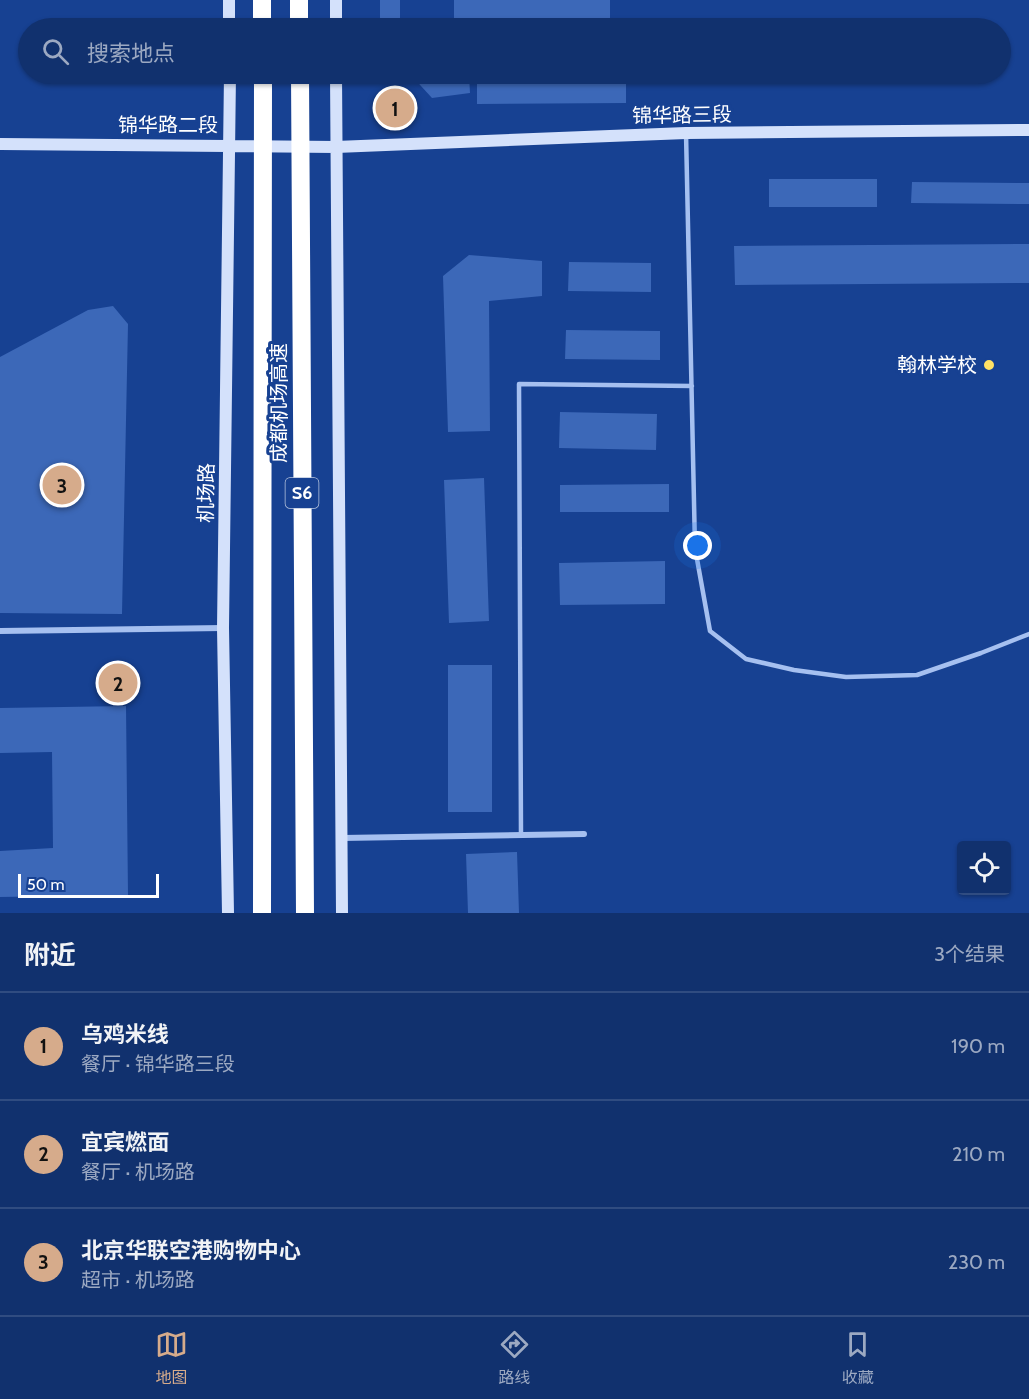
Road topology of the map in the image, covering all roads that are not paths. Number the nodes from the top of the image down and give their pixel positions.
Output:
1 (229, 0) edge
2 (262, 0) edge
3 (299, 0) edge
4 (336, 0) edge
5 (229, 18) edge
6 (262, 18) edge
7 (299, 18) edge
8 (336, 18) edge
9 (230, 84) edge
10 (263, 84) edge
11 (300, 84) edge
12 (336, 84) edge
13 (1029, 130) edge
14 (686, 133) junction
15 (0, 144) edge
16 (231, 145) junction
17 (336, 147) junction
18 (692, 386) junction
19 (223, 628) junction
20 (0, 631) edge
21 (1029, 634) edge
22 (584, 834) dead end
23 (521, 835) junction
24 (342, 838) junction
25 (228, 913) edge
26 (262, 913) edge
27 (305, 913) edge
28 (342, 913) edge

1 - 5 main road
2 - 6 highway
3 - 7 highway
4 - 8 main road
9 - 16 main road, 机场路
10 - 26 highway, 成都机场高速 / S6, bridge
11 - 27 highway, 成都机场高速 / S6, bridge
12 - 17 main road
13 - 14 main road, 锦华路三段
14 - 17 main road, 锦华路三段
14 - 18 lane
15 - 16 main road, 锦华路二段
16 - 17 main road, 锦华路二段
16 - 19 main road, 机场路
17 - 24 main road
18 - 21 lane
18 - 23 lane
19 - 20 street
19 - 25 main road, 机场路
22 - 23 street
23 - 24 street
24 - 28 main road

